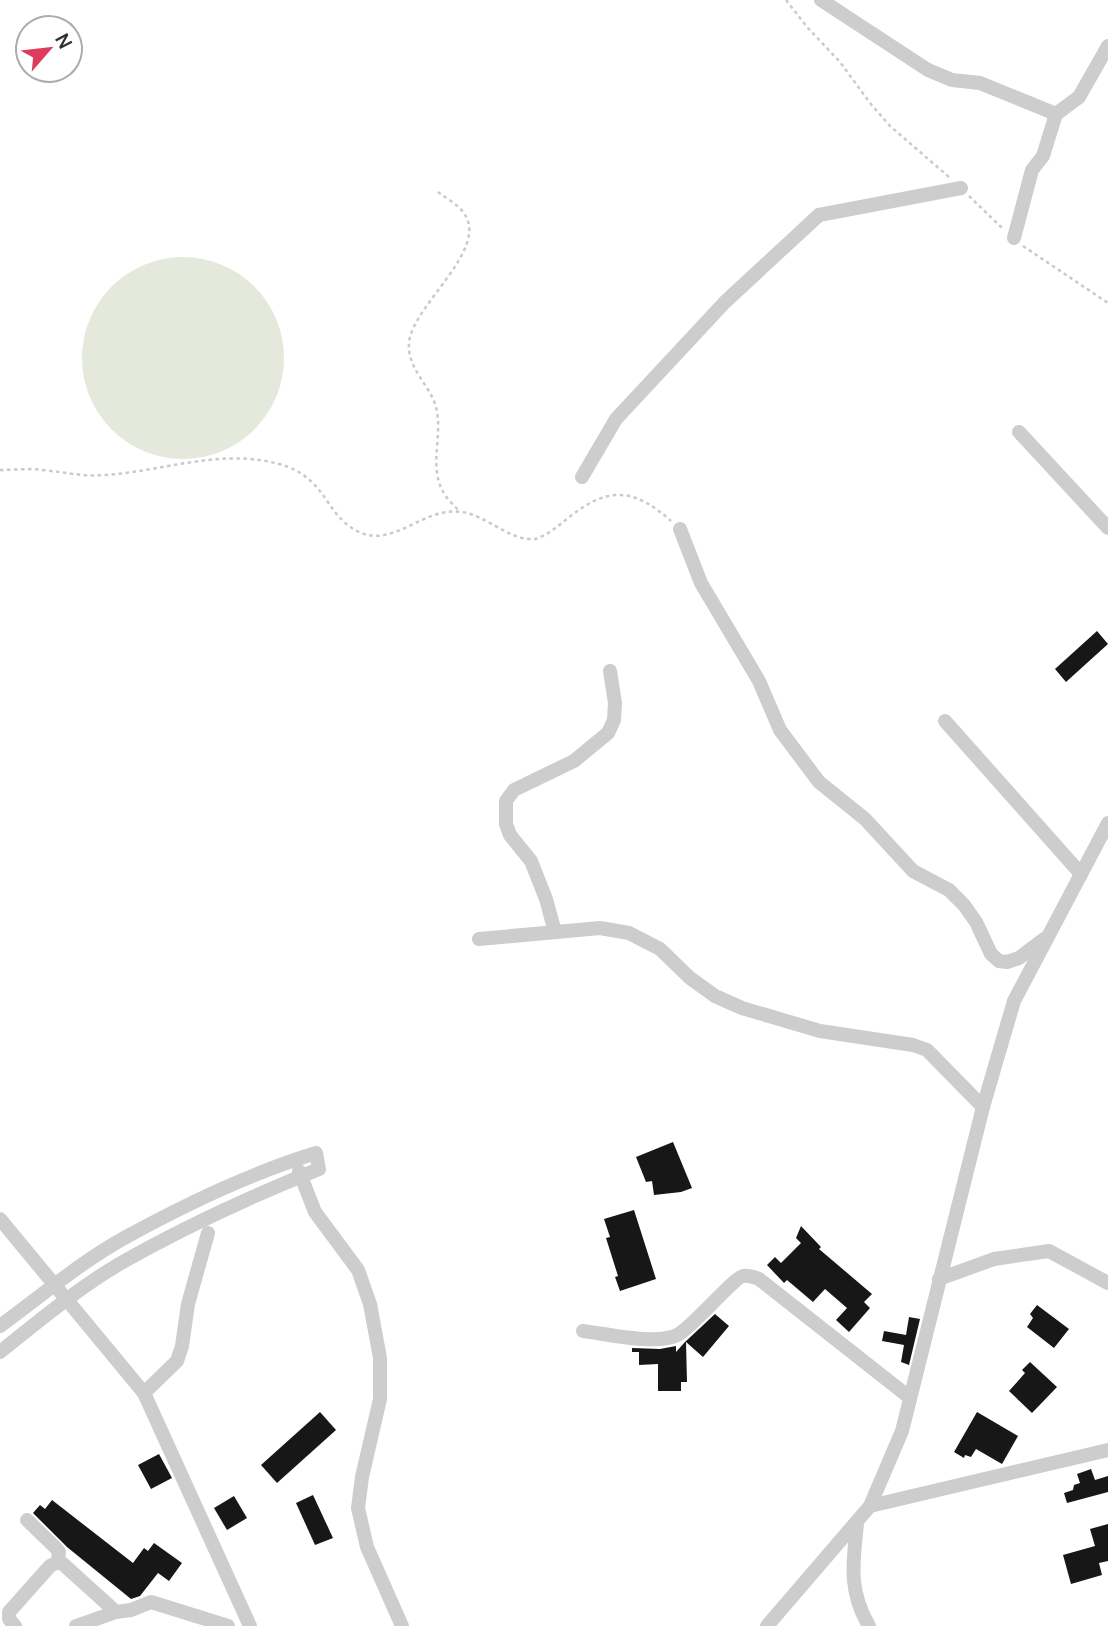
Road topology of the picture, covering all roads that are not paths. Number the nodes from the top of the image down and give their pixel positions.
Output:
1 (821, 0) edge
2 (1108, 46) edge
3 (1056, 114) junction
4 (961, 188) road end
5 (1014, 238) road end
6 (1019, 432) dead end
7 (582, 477) dead end
8 (1108, 528) edge
9 (680, 529) road end
10 (610, 671) dead end
11 (946, 721) dead end
12 (1108, 823) edge
13 (1081, 874) junction
14 (555, 932) junction
15 (1049, 935) junction
16 (479, 939) dead end
17 (983, 1108) junction
18 (295, 1159) junction
19 (301, 1177) junction
20 (0, 1219) edge
21 (208, 1233) dead end
22 (939, 1279) junction
23 (1108, 1283) edge
24 (56, 1284) junction
25 (68, 1299) junction
26 (0, 1326) edge
27 (583, 1331) dead end
28 (0, 1352) edge
29 (144, 1393) junction
30 (909, 1396) junction
31 (1108, 1450) edge
32 (870, 1506) junction
33 (27, 1520) dead end
34 (857, 1524) junction
35 (58, 1562) junction
36 (5, 1607) edge
37 (116, 1612) junction
38 (15, 1626) edge
39 (76, 1626) edge
40 (228, 1626) edge
41 (250, 1626) edge
42 (402, 1626) edge
43 (767, 1626) edge
44 (868, 1626) edge

1 - 3 street
2 - 3 street
3 - 5 street
4 - 7 street
6 - 8 street
9 - 15 street
10 - 14 street
11 - 13 street
12 - 13 street
13 - 15 street
14 - 16 street
14 - 17 street
15 - 17 street
17 - 22 street
18 - 19 street
18 - 19 street
18 - 24 street
19 - 25 street
19 - 42 street
20 - 24 street
21 - 29 street
22 - 23 street
22 - 30 street
24 - 25 street
24 - 26 street
25 - 28 street
25 - 29 street
27 - 30 street
29 - 41 street
30 - 32 street
31 - 32 street
32 - 34 street
33 - 35 street
34 - 43 street
34 - 44 street
35 - 36 street
35 - 37 street
36 - 38 street
37 - 39 street
37 - 40 street

